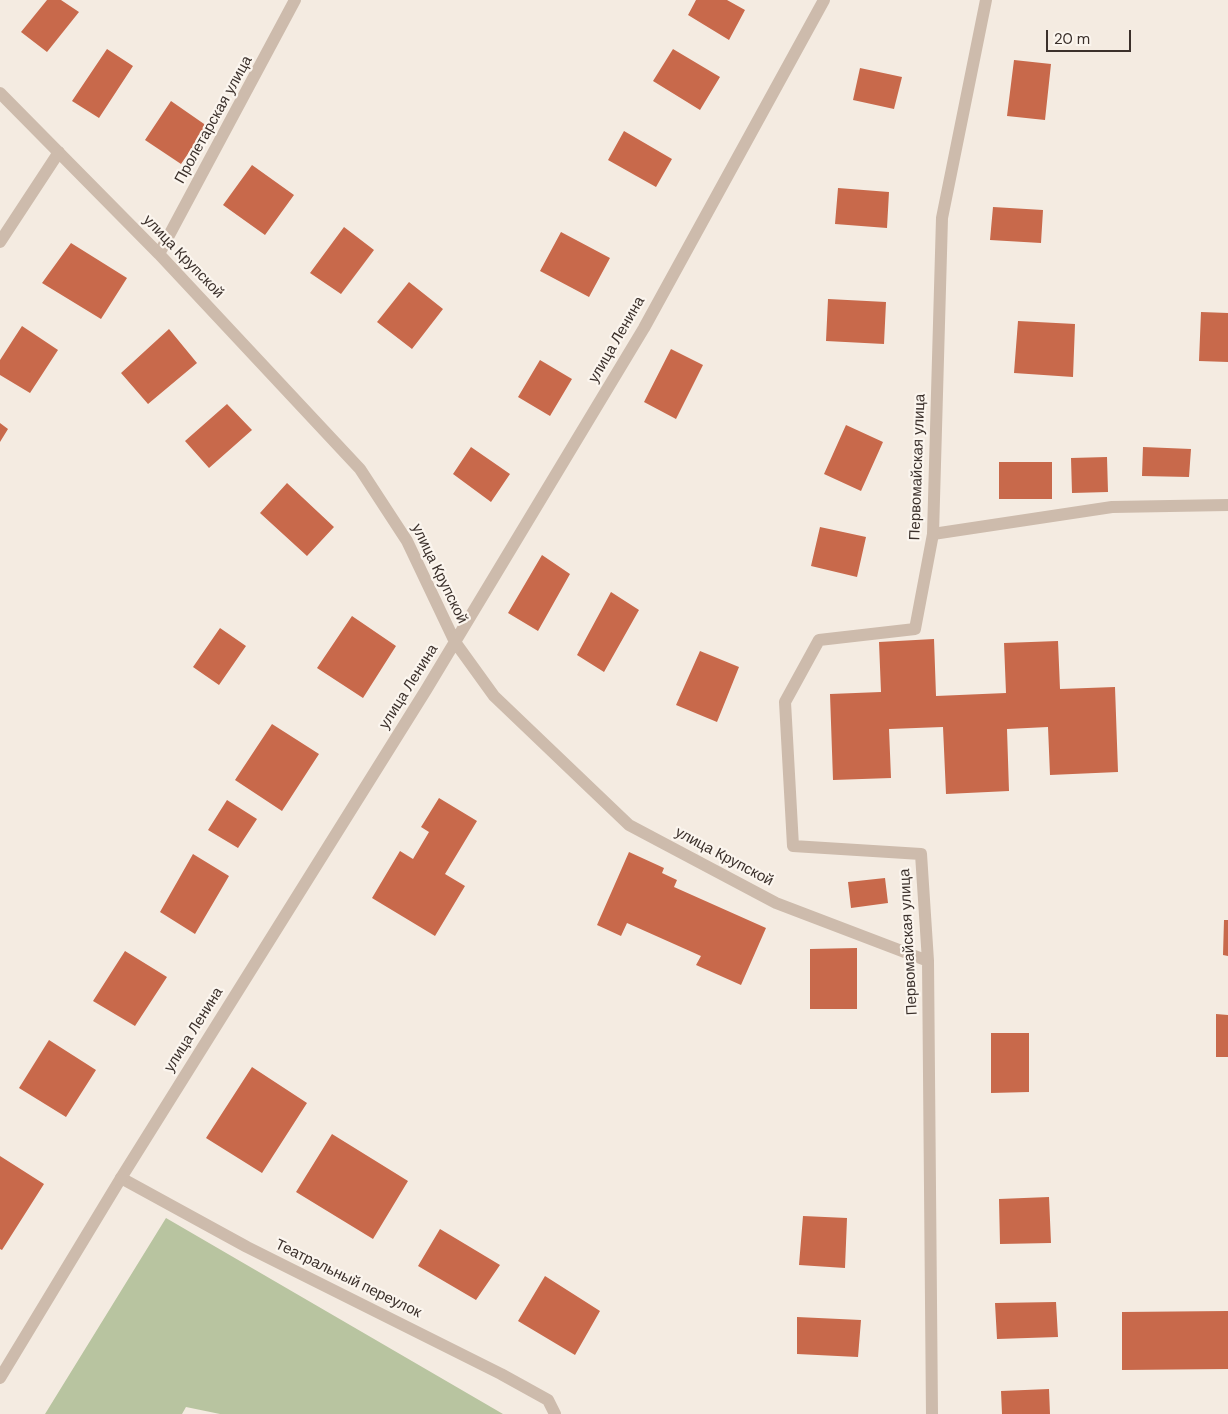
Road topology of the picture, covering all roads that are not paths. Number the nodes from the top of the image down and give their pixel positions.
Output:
1 (296, 0) edge
2 (824, 0) edge
3 (986, 0) edge
4 (0, 93) edge
5 (59, 152) junction
6 (0, 242) edge
7 (159, 254) junction
8 (1228, 504) edge
9 (934, 534) junction
10 (455, 642) junction
11 (928, 962) junction
12 (121, 1178) junction
13 (0, 1378) edge
14 (555, 1414) edge
15 (932, 1414) edge

1 - 7 street, Пролетарская улица
2 - 10 street, улица Ленина
3 - 9 street, Первомайская улица
4 - 5 street, улица Крупской
5 - 6 street
5 - 7 street, улица Крупской
7 - 10 street, улица Крупской
8 - 9 street
9 - 11 street, Первомайская улица
10 - 11 street, улица Крупской
10 - 12 street, улица Ленина
11 - 15 street, Первомайская улица
12 - 13 street, улица Ленина
12 - 14 street, Театральный переулок

